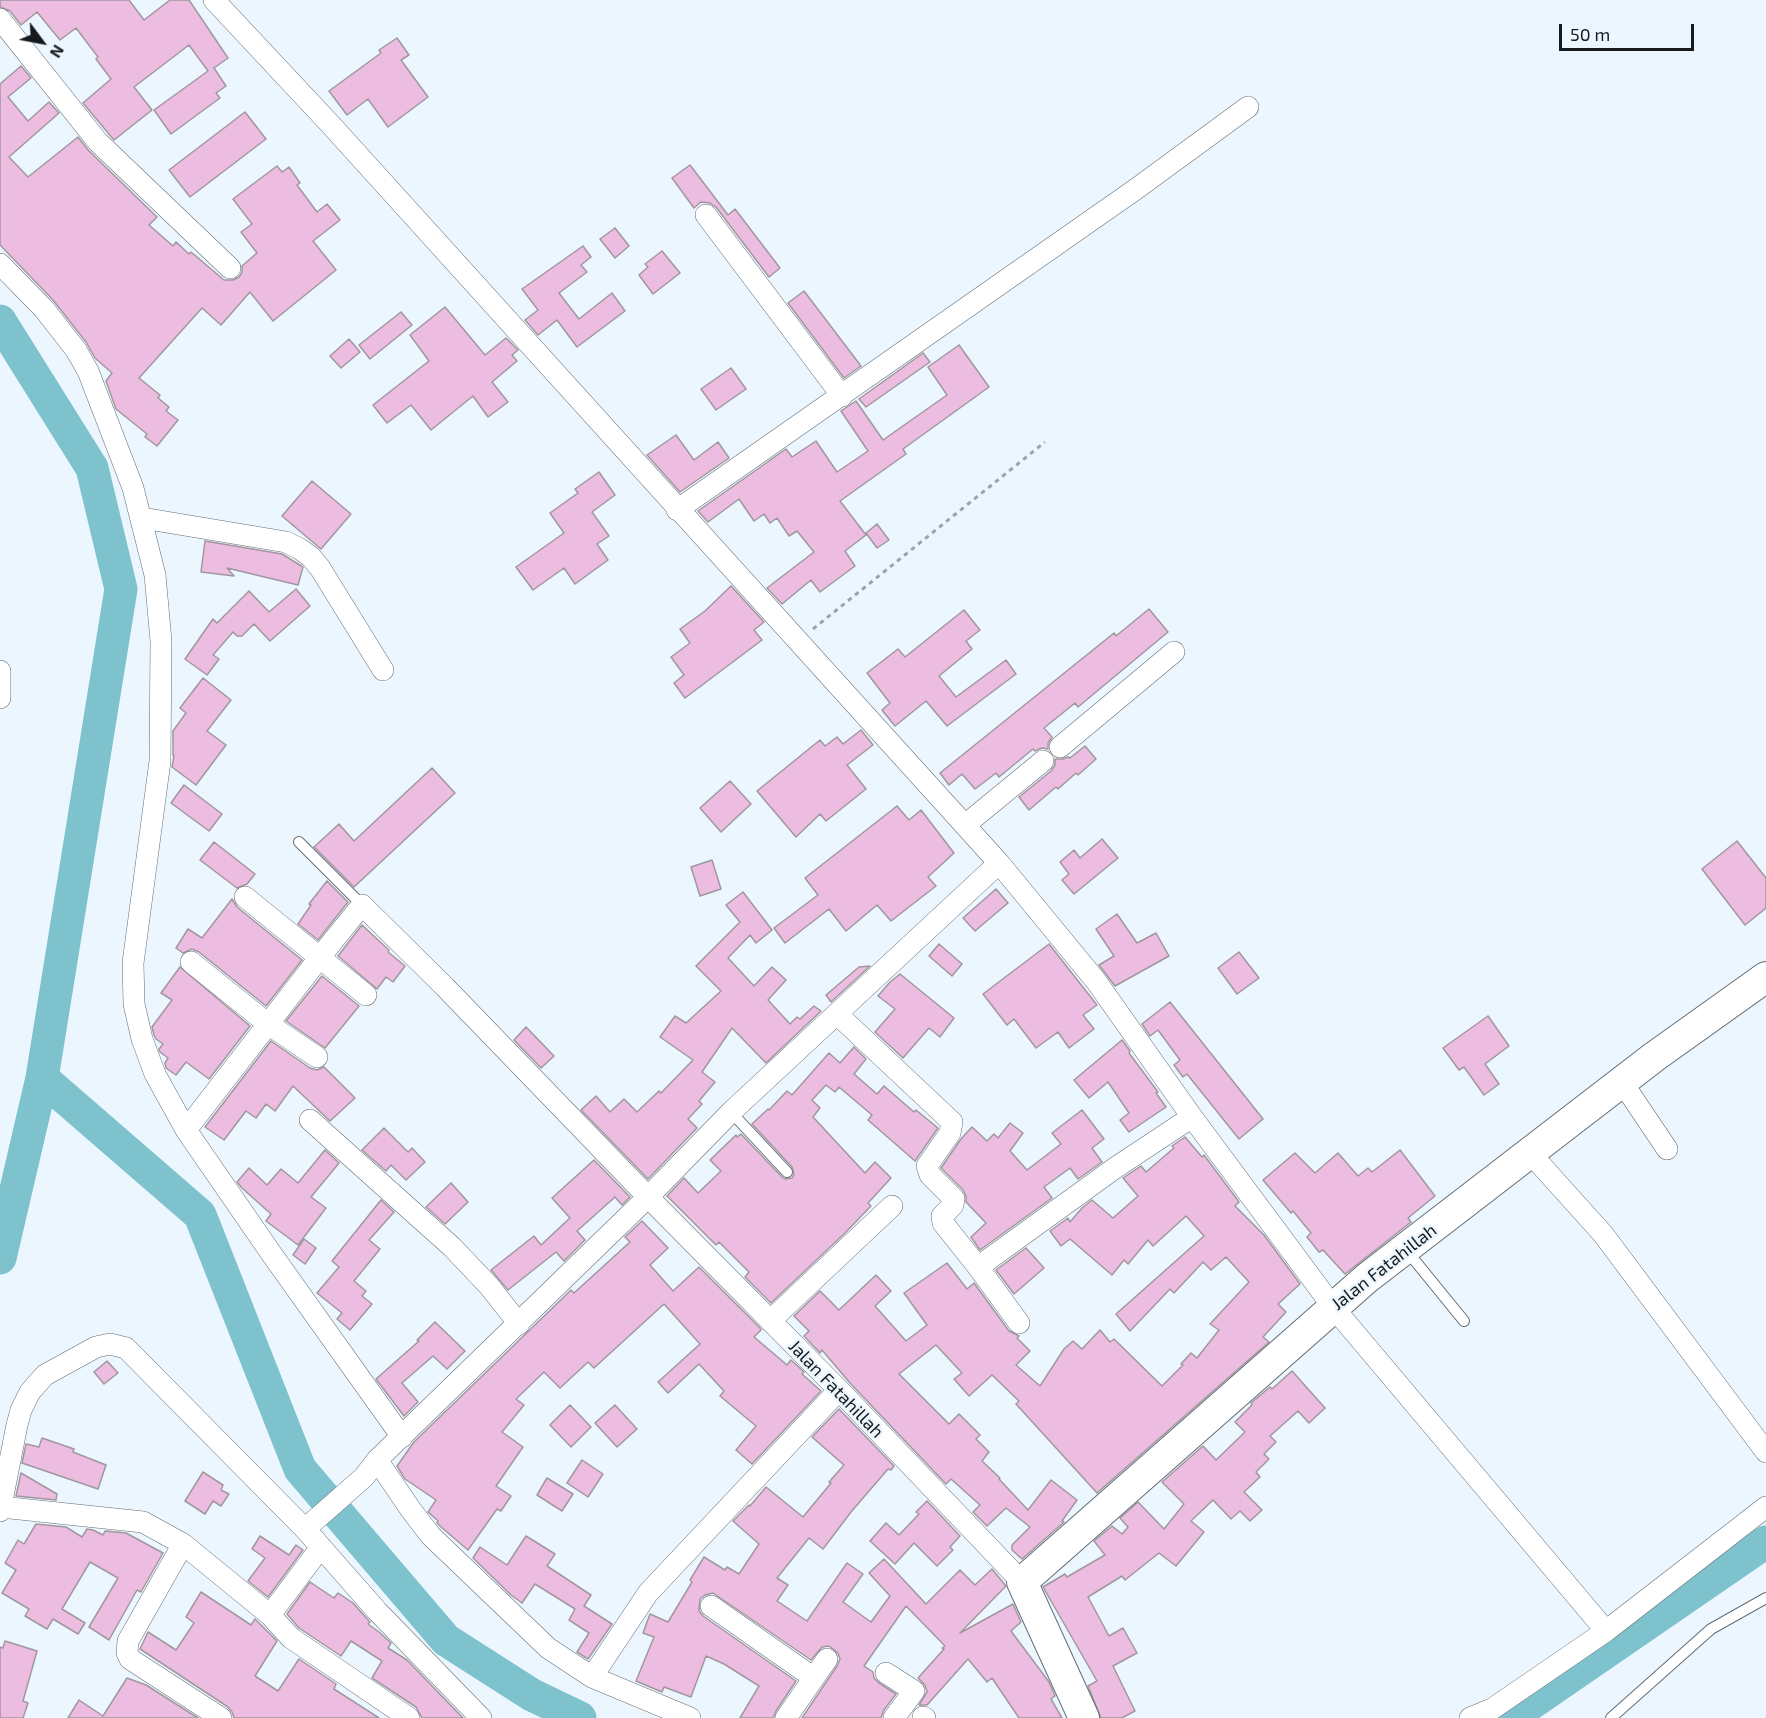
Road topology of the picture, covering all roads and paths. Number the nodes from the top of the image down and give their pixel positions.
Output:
1 (214, 0) edge
2 (0, 19) edge
3 (1248, 107) dead end
4 (706, 215) dead end
5 (0, 264) edge
6 (230, 268) dead end
7 (842, 396) junction
8 (1045, 442) dead end
9 (677, 510) junction
10 (142, 518) junction
11 (799, 640) junction
12 (1174, 652) dead end
13 (383, 670) dead end
14 (0, 671) edge
15 (0, 698) edge
16 (1060, 747) dead end
17 (1043, 761) dead end
18 (965, 825) junction
19 (299, 842) dead end
20 (999, 863) junction
21 (245, 897) dead end
22 (362, 905) junction
23 (320, 957) junction
24 (191, 962) dead end
25 (1766, 977) edge
26 (366, 995) dead end
27 (837, 1014) junction
28 (268, 1024) junction
29 (317, 1058) dead end
30 (1622, 1082) junction
31 (731, 1112) junction
32 (1192, 1117) junction
33 (310, 1120) dead end
34 (186, 1130) junction
35 (1667, 1149) dead end
36 (1530, 1153) junction
37 (788, 1172) dead end
38 (648, 1197) junction
39 (892, 1206) dead end
40 (1405, 1249) junction
41 (978, 1268) junction
42 (1333, 1307) junction
43 (770, 1321) junction
44 (1464, 1321) dead end
45 (1019, 1323) dead end
46 (519, 1324) junction
47 (839, 1390) junction
48 (402, 1437) junction
49 (1766, 1452) edge
50 (377, 1460) junction
51 (1766, 1507) edge
52 (0, 1509) edge
53 (310, 1525) junction
54 (183, 1544) junction
55 (321, 1548) junction
56 (1022, 1582) junction
57 (1766, 1598) edge
58 (711, 1606) dead end
59 (270, 1615) junction
60 (1606, 1631) junction
61 (827, 1659) dead end
62 (886, 1673) dead end
63 (592, 1677) junction
64 (814, 1678) junction
65 (220, 1718) edge
66 (409, 1718) edge
67 (481, 1718) edge
68 (690, 1718) edge
69 (786, 1718) edge
70 (894, 1718) edge
71 (1084, 1718) edge
72 (1470, 1718) edge
73 (1611, 1718) edge

1 - 9 street
2 - 6 street
3 - 7 street
4 - 7 street
5 - 10 street
7 - 9 street
8 - 11 path
9 - 11 street
10 - 13 street
10 - 34 street
11 - 18 street
12 - 16 street
14 - 15 street
17 - 18 street
18 - 20 street
19 - 22 lane
20 - 27 street
20 - 32 street
21 - 23 street
22 - 23 street
22 - 38 street, Jalan Fatahillah
23 - 26 street
23 - 28 street
24 - 28 street
25 - 30 street, Jalan Fatahillah
27 - 31 street
27 - 41 street
28 - 29 street
28 - 34 street
30 - 35 street
30 - 36 street, Jalan Fatahillah
31 - 37 lane
31 - 38 street
32 - 41 street
32 - 42 street
33 - 46 street
34 - 48 street
36 - 40 street, Jalan Fatahillah
36 - 49 street
38 - 43 street, Jalan Fatahillah
38 - 46 street
39 - 43 street
40 - 42 street, Jalan Fatahillah
40 - 44 lane
41 - 45 street
42 - 56 street, Jalan Fatahillah
42 - 60 street
43 - 47 street, Jalan Fatahillah
46 - 48 street
47 - 56 street, Jalan Fatahillah
47 - 63 street
48 - 50 street
50 - 53 street
50 - 63 street
51 - 60 street
52 - 53 street
52 - 54 street
53 - 55 street
54 - 59 street
54 - 65 street
55 - 59 street
55 - 67 street
56 - 71 street, Jalan Fatahillah
57 - 73 lane
58 - 64 street
59 - 66 street
60 - 72 street
61 - 64 street
62 - 70 street
63 - 68 street
64 - 69 street

